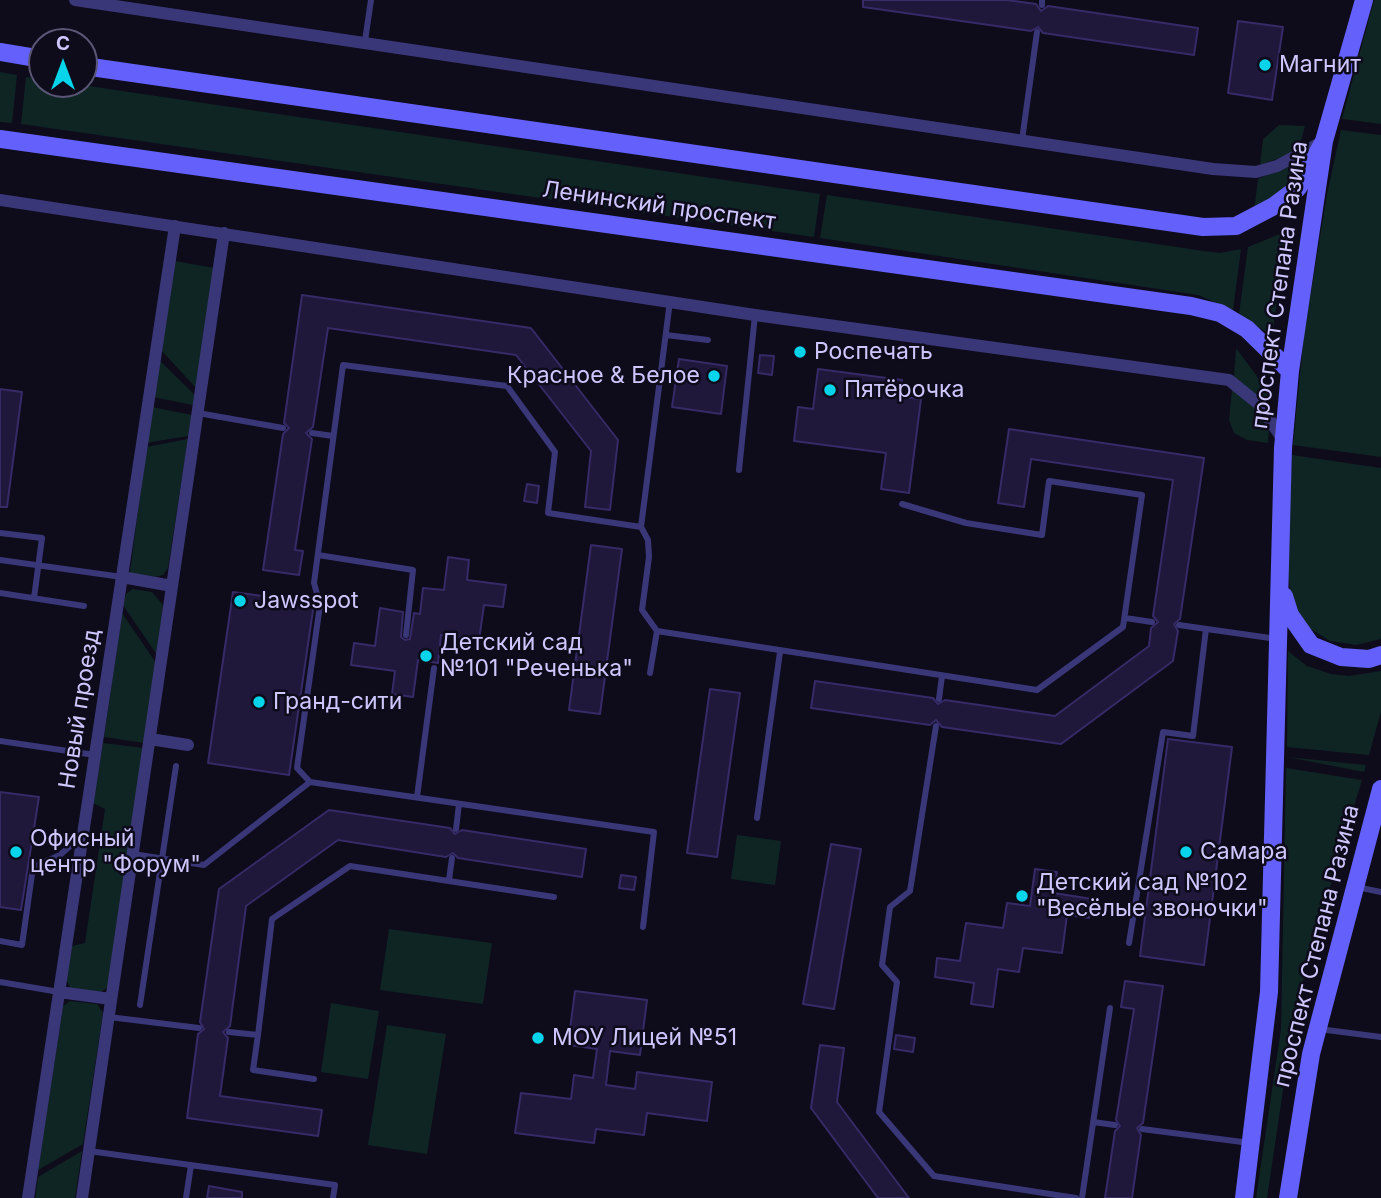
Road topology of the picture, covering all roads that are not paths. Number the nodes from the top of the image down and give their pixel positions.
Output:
1 (75, 0) edge
2 (371, 0) edge
3 (1364, 0) edge
4 (1037, 32) dead end
5 (365, 41) junction
6 (0, 52) edge
7 (28, 57) edge
8 (98, 68) edge
9 (0, 139) edge
10 (1022, 141) junction
11 (1324, 141) junction
12 (0, 200) edge
13 (175, 226) junction
14 (224, 233) junction
15 (670, 301) junction
16 (755, 314) junction
17 (666, 335) junction
18 (708, 340) dead end
19 (1290, 371) junction
20 (198, 413) junction
21 (284, 428) dead end
22 (312, 433) dead end
23 (334, 436) junction
24 (1283, 440) junction
25 (739, 470) dead end
26 (902, 504) dead end
27 (640, 527) junction
28 (0, 533) edge
29 (318, 555) junction
30 (0, 560) edge
31 (38, 565) junction
32 (122, 577) junction
33 (1280, 583) junction
34 (172, 586) junction
35 (0, 593) edge
36 (34, 598) junction
37 (84, 606) dead end
38 (1125, 618) junction
39 (1152, 622) dead end
40 (1179, 625) dead end
41 (1206, 629) junction
42 (657, 631) junction
43 (406, 635) dead end
44 (1279, 639) junction
45 (780, 652) junction
46 (1381, 655) edge
47 (434, 668) dead end
48 (650, 673) dead end
49 (942, 676) junction
50 (939, 699) dead end
51 (936, 726) dead end
52 (150, 739) junction
53 (0, 741) edge
54 (188, 745) dead end
55 (95, 755) junction
56 (176, 766) dead end
57 (310, 782) junction
58 (1381, 789) edge
59 (417, 797) junction
60 (459, 804) junction
61 (758, 818) dead end
62 (456, 829) dead end
63 (83, 835) junction
64 (133, 854) junction
65 (452, 858) dead end
66 (162, 859) junction
67 (449, 880) junction
68 (1355, 887) junction
69 (1381, 892) edge
70 (554, 897) dead end
71 (643, 927) dead end
72 (0, 941) edge
73 (1129, 943) dead end
74 (0, 982) edge
75 (59, 992) junction
76 (111, 999) junction
77 (140, 1005) dead end
78 (1110, 1008) dead end
79 (109, 1017) junction
80 (199, 1028) dead end
81 (1317, 1028) junction
82 (229, 1032) dead end
83 (258, 1035) junction
84 (1381, 1037) edge
85 (314, 1079) dead end
86 (1093, 1122) junction
87 (1115, 1125) dead end
88 (1142, 1129) dead end
89 (1252, 1143) junction
90 (89, 1151) junction
91 (191, 1165) junction
92 (27, 1198) edge
93 (82, 1198) edge
94 (186, 1198) edge
95 (333, 1198) edge
96 (1079, 1198) edge
97 (1244, 1198) edge
98 (1288, 1198) edge

1 - 5 street
2 - 5 lane
3 - 11 main road, проспект Степана Разина
4 - 10 lane
5 - 10 street
6 - 7 main road
8 - 11 main road
9 - 19 main road, Ленинский проспект
10 - 11 street
11 - 19 main road, проспект Степана Разина
12 - 13 street
13 - 14 street
13 - 32 street, Новый проезд
14 - 15 street
14 - 20 street
15 - 16 street
15 - 17 lane
16 - 24 street
16 - 25 lane
17 - 18 lane
17 - 27 lane
19 - 24 main road, проспект Степана Разина
20 - 21 lane
20 - 34 street
22 - 23 lane
23 - 27 lane
23 - 29 lane
24 - 33 main road, проспект Степана Разина
26 - 38 lane
27 - 42 lane
28 - 31 lane
29 - 43 lane
29 - 57 lane
30 - 31 lane
31 - 32 lane
31 - 36 lane
32 - 34 street
32 - 55 street, Новый проезд
33 - 44 main road, проспект Степана Разина
33 - 46 main road, проспект Степана Разина
34 - 52 street
35 - 36 lane
36 - 37 lane
38 - 39 lane
38 - 49 lane
40 - 41 lane
41 - 44 lane
41 - 73 lane
42 - 45 lane
42 - 48 lane
44 - 89 main road, проспект Степана Разина
45 - 49 lane
45 - 61 lane
47 - 59 lane
49 - 50 lane
51 - 96 lane
52 - 54 street
52 - 64 street
53 - 55 lane
55 - 63 street, Новый проезд
56 - 66 lane
57 - 59 lane
57 - 66 lane
58 - 68 main road, проспект Степана Разина
59 - 60 lane
60 - 62 lane
60 - 71 lane
63 - 72 lane
63 - 75 street, Новый проезд
64 - 66 lane
64 - 76 street
65 - 67 lane
66 - 77 lane
67 - 70 lane
67 - 83 lane
68 - 69 lane
68 - 81 main road, проспект Степана Разина
74 - 75 lane
75 - 76 street
75 - 92 street, Новый проезд
76 - 79 street
78 - 86 lane
79 - 80 lane
79 - 90 street
81 - 84 lane
81 - 98 main road, проспект Степана Разина
82 - 83 lane
83 - 85 lane
86 - 87 lane
86 - 96 lane
88 - 89 lane
89 - 97 main road, проспект Степана Разина
90 - 91 lane
90 - 93 street
91 - 94 lane
91 - 95 lane

